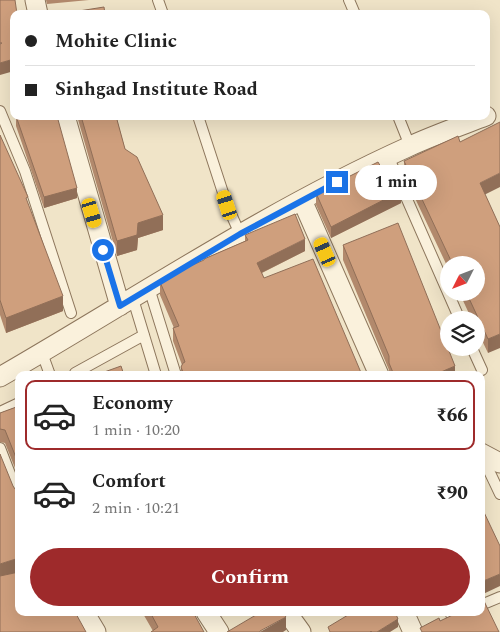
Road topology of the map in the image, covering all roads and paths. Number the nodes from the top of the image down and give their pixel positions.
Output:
1 (0, 111) edge
2 (66, 120) edge
3 (199, 120) edge
4 (400, 120) edge
5 (476, 120) edge
6 (410, 146) junction
7 (388, 156) junction
8 (302, 200) junction
9 (240, 234) junction
10 (149, 288) junction
11 (126, 302) junction
12 (456, 311) edge
13 (71, 313) dead end
14 (144, 335) junction
15 (42, 353) junction
16 (476, 356) edge
17 (482, 370) dead end
18 (49, 371) edge
19 (79, 371) edge
20 (155, 371) edge
21 (175, 371) edge
22 (377, 371) edge
23 (0, 376) edge
24 (15, 405) edge
25 (0, 412) edge
26 (0, 448) edge
27 (485, 456) edge
28 (485, 462) edge
29 (500, 463) edge
30 (15, 487) edge
31 (500, 494) edge
32 (500, 597) edge
33 (485, 604) edge
34 (86, 616) edge
35 (209, 616) edge
36 (289, 616) edge
37 (96, 632) edge
38 (219, 632) edge
39 (301, 632) edge

1 - 13 lane
2 - 11 street
3 - 9 lane
4 - 6 lane
5 - 6 street
6 - 7 street
7 - 8 street
7 - 12 lane
8 - 9 street
8 - 22 street
9 - 10 street
10 - 11 street
10 - 21 lane
11 - 14 lane
11 - 15 street
14 - 19 lane
14 - 20 lane
15 - 18 lane
15 - 23 street
16 - 17 lane
24 - 25 lane
26 - 30 lane
27 - 29 street
28 - 31 lane
32 - 33 lane
34 - 37 street
35 - 38 street
36 - 39 street

